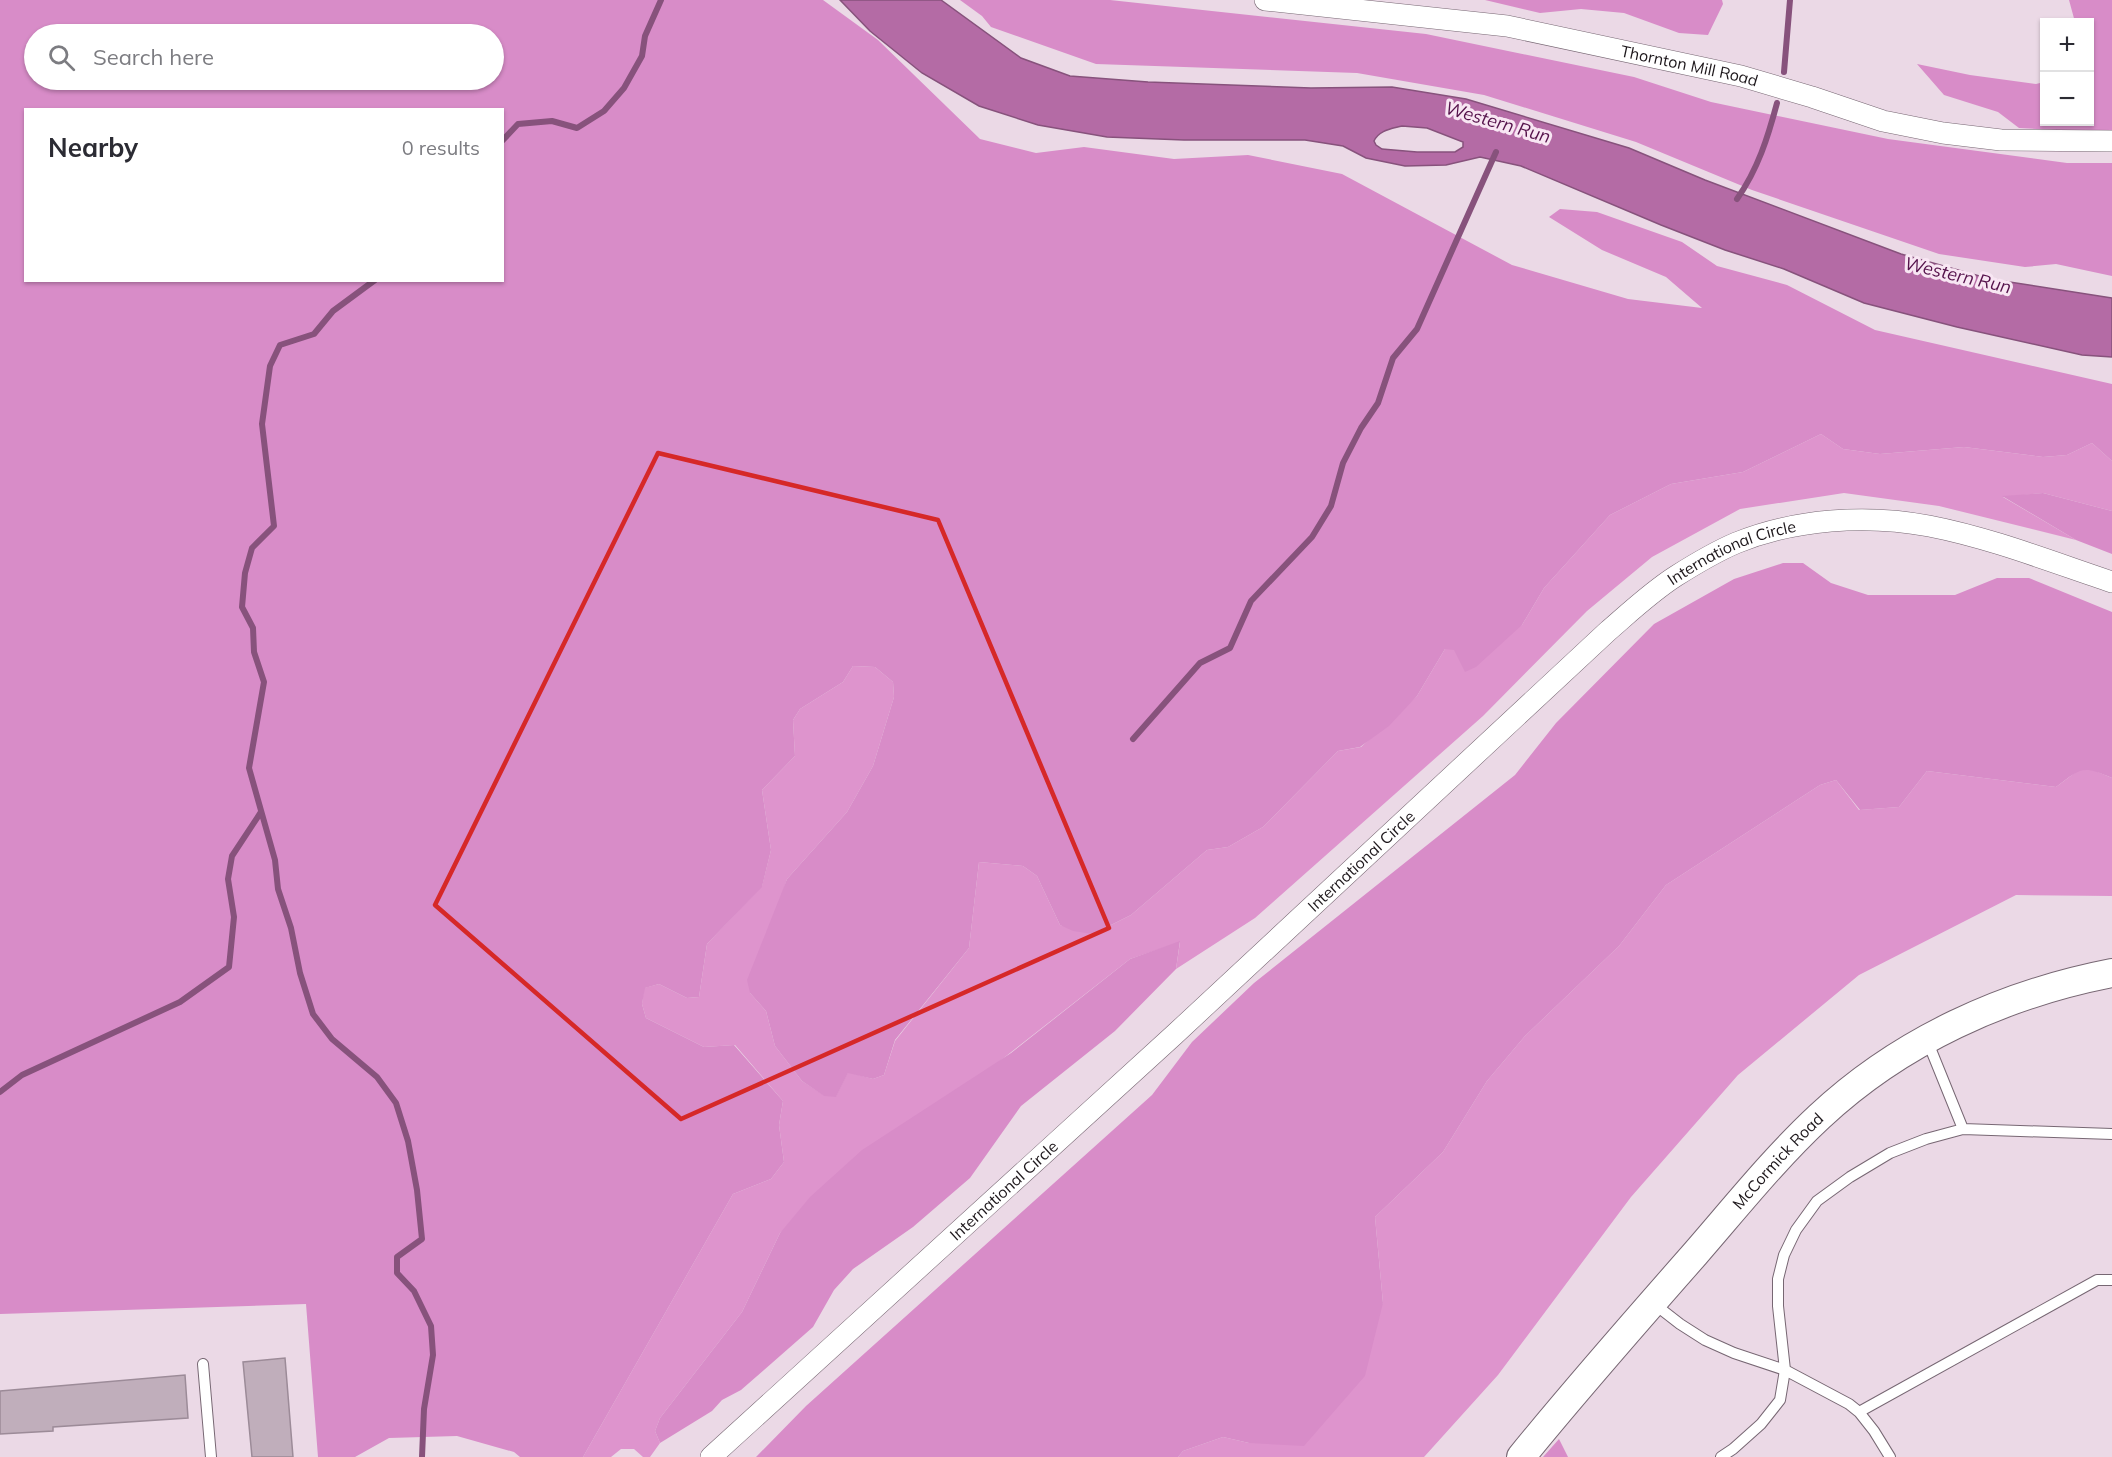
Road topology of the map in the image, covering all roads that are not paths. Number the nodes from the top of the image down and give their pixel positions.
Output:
1 (1264, 0) edge
2 (2112, 141) edge
3 (2112, 582) edge
4 (2112, 973) edge
5 (1926, 1039) junction
6 (1963, 1129) junction
7 (2112, 1134) edge
8 (2112, 1280) edge
9 (1653, 1302) junction
10 (203, 1364) dead end
11 (1785, 1370) junction
12 (1859, 1412) junction
13 (206, 1457) edge
14 (211, 1457) edge
15 (711, 1457) edge
16 (1521, 1457) edge
17 (1721, 1457) edge
18 (1890, 1457) edge

1 - 2 street, Thornton Mill Road
3 - 15 street, International Circle
4 - 5 main road, McCormick Road
5 - 6 lane
5 - 9 main road, McCormick Road
6 - 7 lane
6 - 11 lane
8 - 12 lane
9 - 11 lane
9 - 16 main road, McCormick Road
10 - 14 lane
11 - 12 lane
11 - 17 lane
12 - 18 lane
13 - 14 lane

